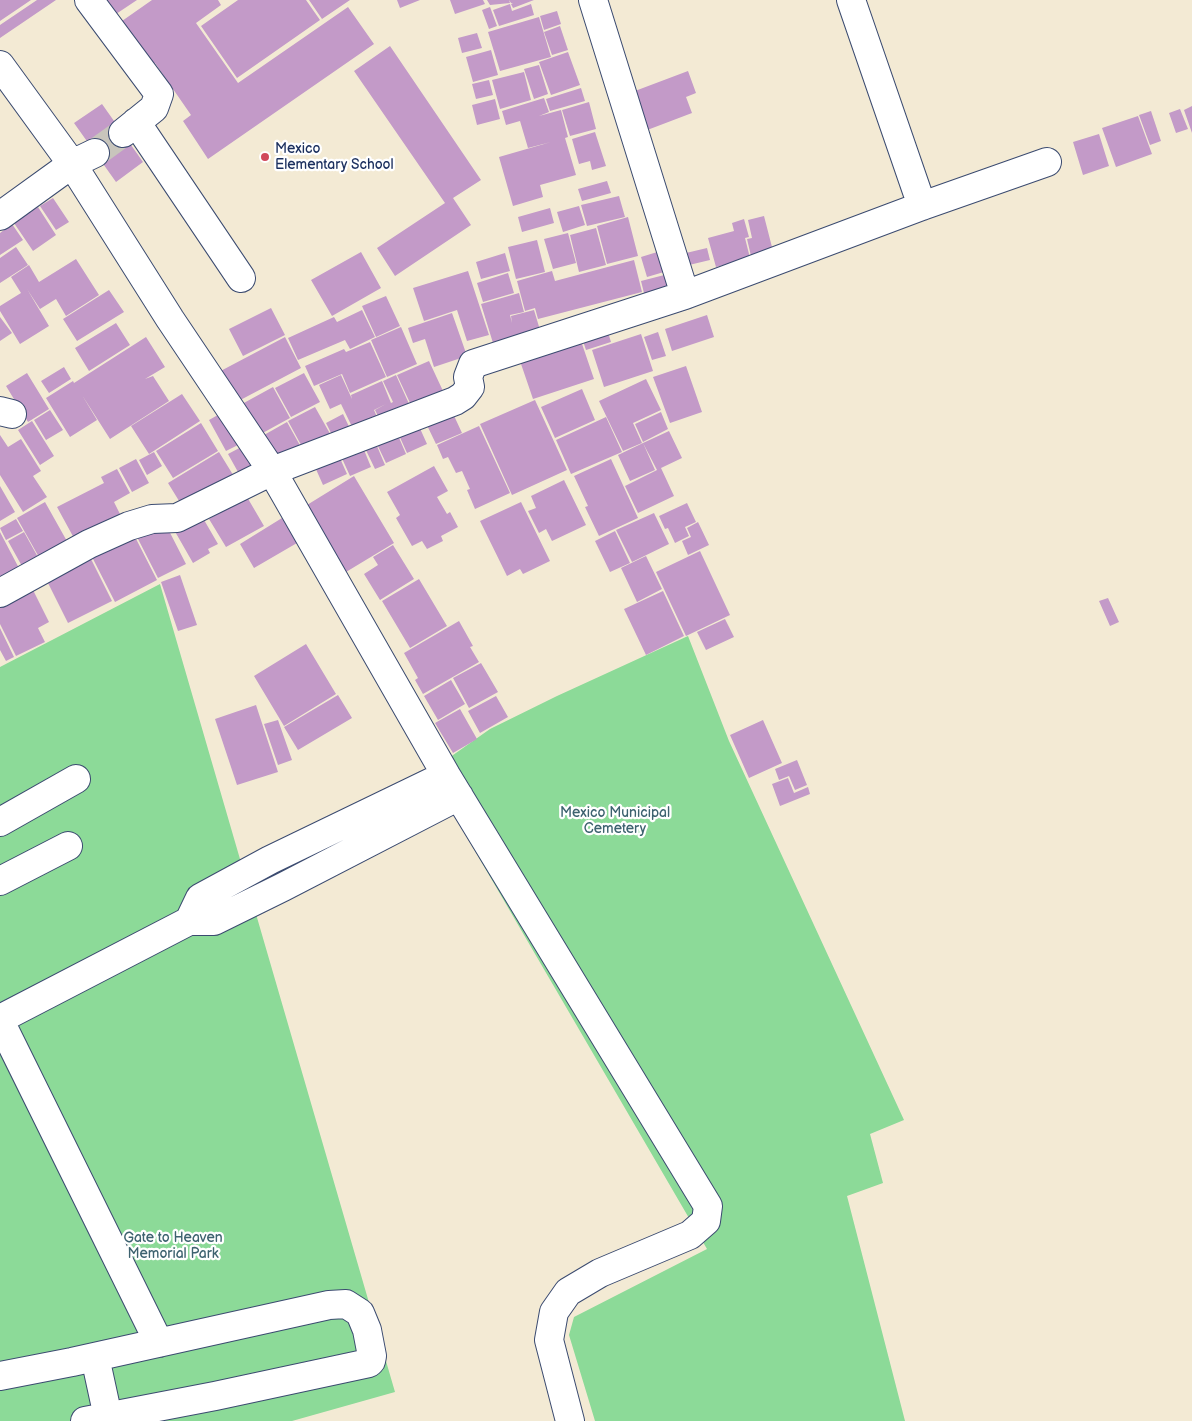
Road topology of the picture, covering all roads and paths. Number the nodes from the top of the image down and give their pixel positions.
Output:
1 (90, 0) edge
2 (593, 0) edge
3 (851, 0) edge
4 (0, 65) edge
5 (84, 158) junction
6 (1047, 162) dead end
7 (922, 206) junction
8 (0, 216) edge
9 (242, 278) dead end
10 (685, 295) junction
11 (272, 471) junction
12 (0, 593) edge
13 (76, 779) dead end
14 (453, 785) junction
15 (0, 822) edge
16 (68, 846) dead end
17 (270, 860) junction
18 (0, 881) edge
19 (283, 888) junction
20 (189, 920) junction
21 (0, 1020) edge
22 (159, 1343) junction
23 (95, 1357) junction
24 (0, 1376) edge
25 (97, 1419) edge
26 (570, 1421) edge

1 - 9 street
2 - 10 street
3 - 7 street
4 - 5 street
5 - 8 street
5 - 11 street
6 - 7 street
7 - 10 street
10 - 11 street
11 - 12 street
11 - 14 street
13 - 15 street
14 - 17 street
14 - 19 street
14 - 26 street
16 - 18 street
17 - 19 street
17 - 20 street
19 - 20 street
20 - 21 street
21 - 22 street
22 - 23 street
22 - 25 street
23 - 24 street
23 - 25 street

